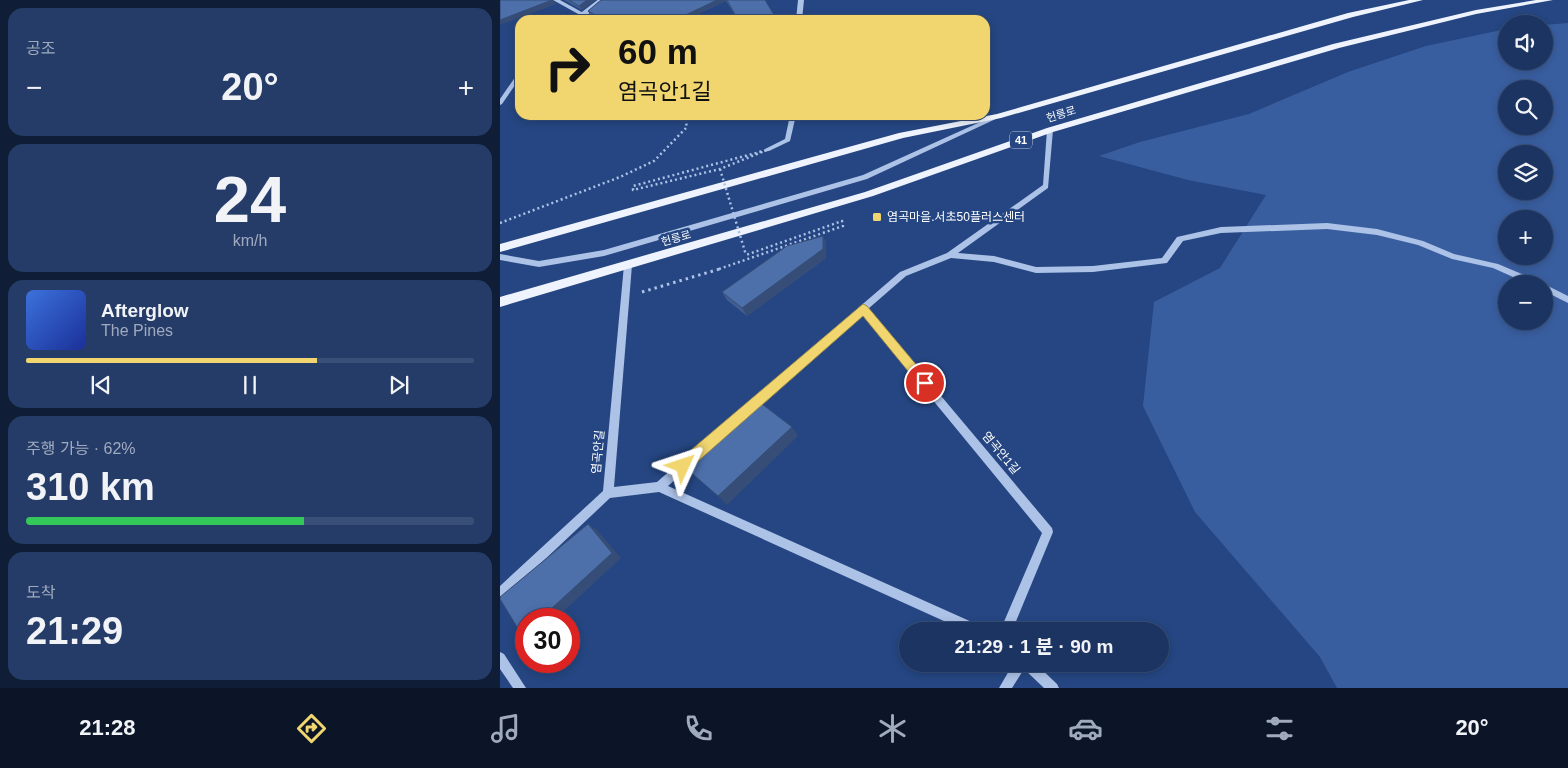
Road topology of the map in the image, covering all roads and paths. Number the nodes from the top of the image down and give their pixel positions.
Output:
1 (556, 0) edge
2 (602, 0) edge
3 (802, 0) edge
4 (1419, 0) edge
5 (1548, 0) edge
6 (582, 15) edge
7 (584, 15) edge
8 (800, 15) edge
9 (515, 81) edge
10 (500, 103) edge
11 (998, 116) junction
12 (990, 118) edge
13 (685, 120) edge
14 (792, 120) edge
15 (978, 120) edge
16 (989, 120) edge
17 (990, 120) edge
18 (1050, 130) junction
19 (767, 150) junction
20 (720, 169) junction
21 (500, 223) edge
22 (500, 248) edge
23 (950, 255) junction
24 (500, 257) edge
25 (628, 266) junction
26 (1516, 275) edge
27 (1553, 292) edge
28 (624, 296) junction
29 (1568, 300) edge
30 (500, 302) edge
31 (863, 309) junction
32 (737, 418) edge
33 (700, 450) edge
34 (659, 487) junction
35 (608, 493) junction
36 (500, 594) edge
37 (959, 622) edge
38 (1010, 622) edge
39 (500, 658) edge
40 (1015, 672) edge
41 (1036, 672) edge
42 (520, 688) edge
43 (1005, 688) edge
44 (1053, 688) edge

1 - 7 street
2 - 6 street, bridge
3 - 8 street
4 - 11 main road, 헌릉로 / 41
5 - 18 main road, 헌릉로 / 41
9 - 10 street
11 - 12 main road, 헌릉로 / 41
11 - 17 street
13 - 21 path
14 - 19 street
15 - 22 main road, 헌릉로 / 41
16 - 24 street
18 - 23 street
18 - 25 main road, 헌릉로 / 41
19 - 20 path
19 - 20 path
20 - 28 path, bridge
23 - 26 street
23 - 31 street
25 - 28 street, 염곡안길
25 - 30 main road, 헌릉로 / 41
27 - 29 street
28 - 35 street, 염곡안길
31 - 32 street
31 - 38 street, 염곡안1길
33 - 34 street
34 - 35 street
34 - 37 street
35 - 36 street
39 - 42 street
40 - 43 street
41 - 44 street

